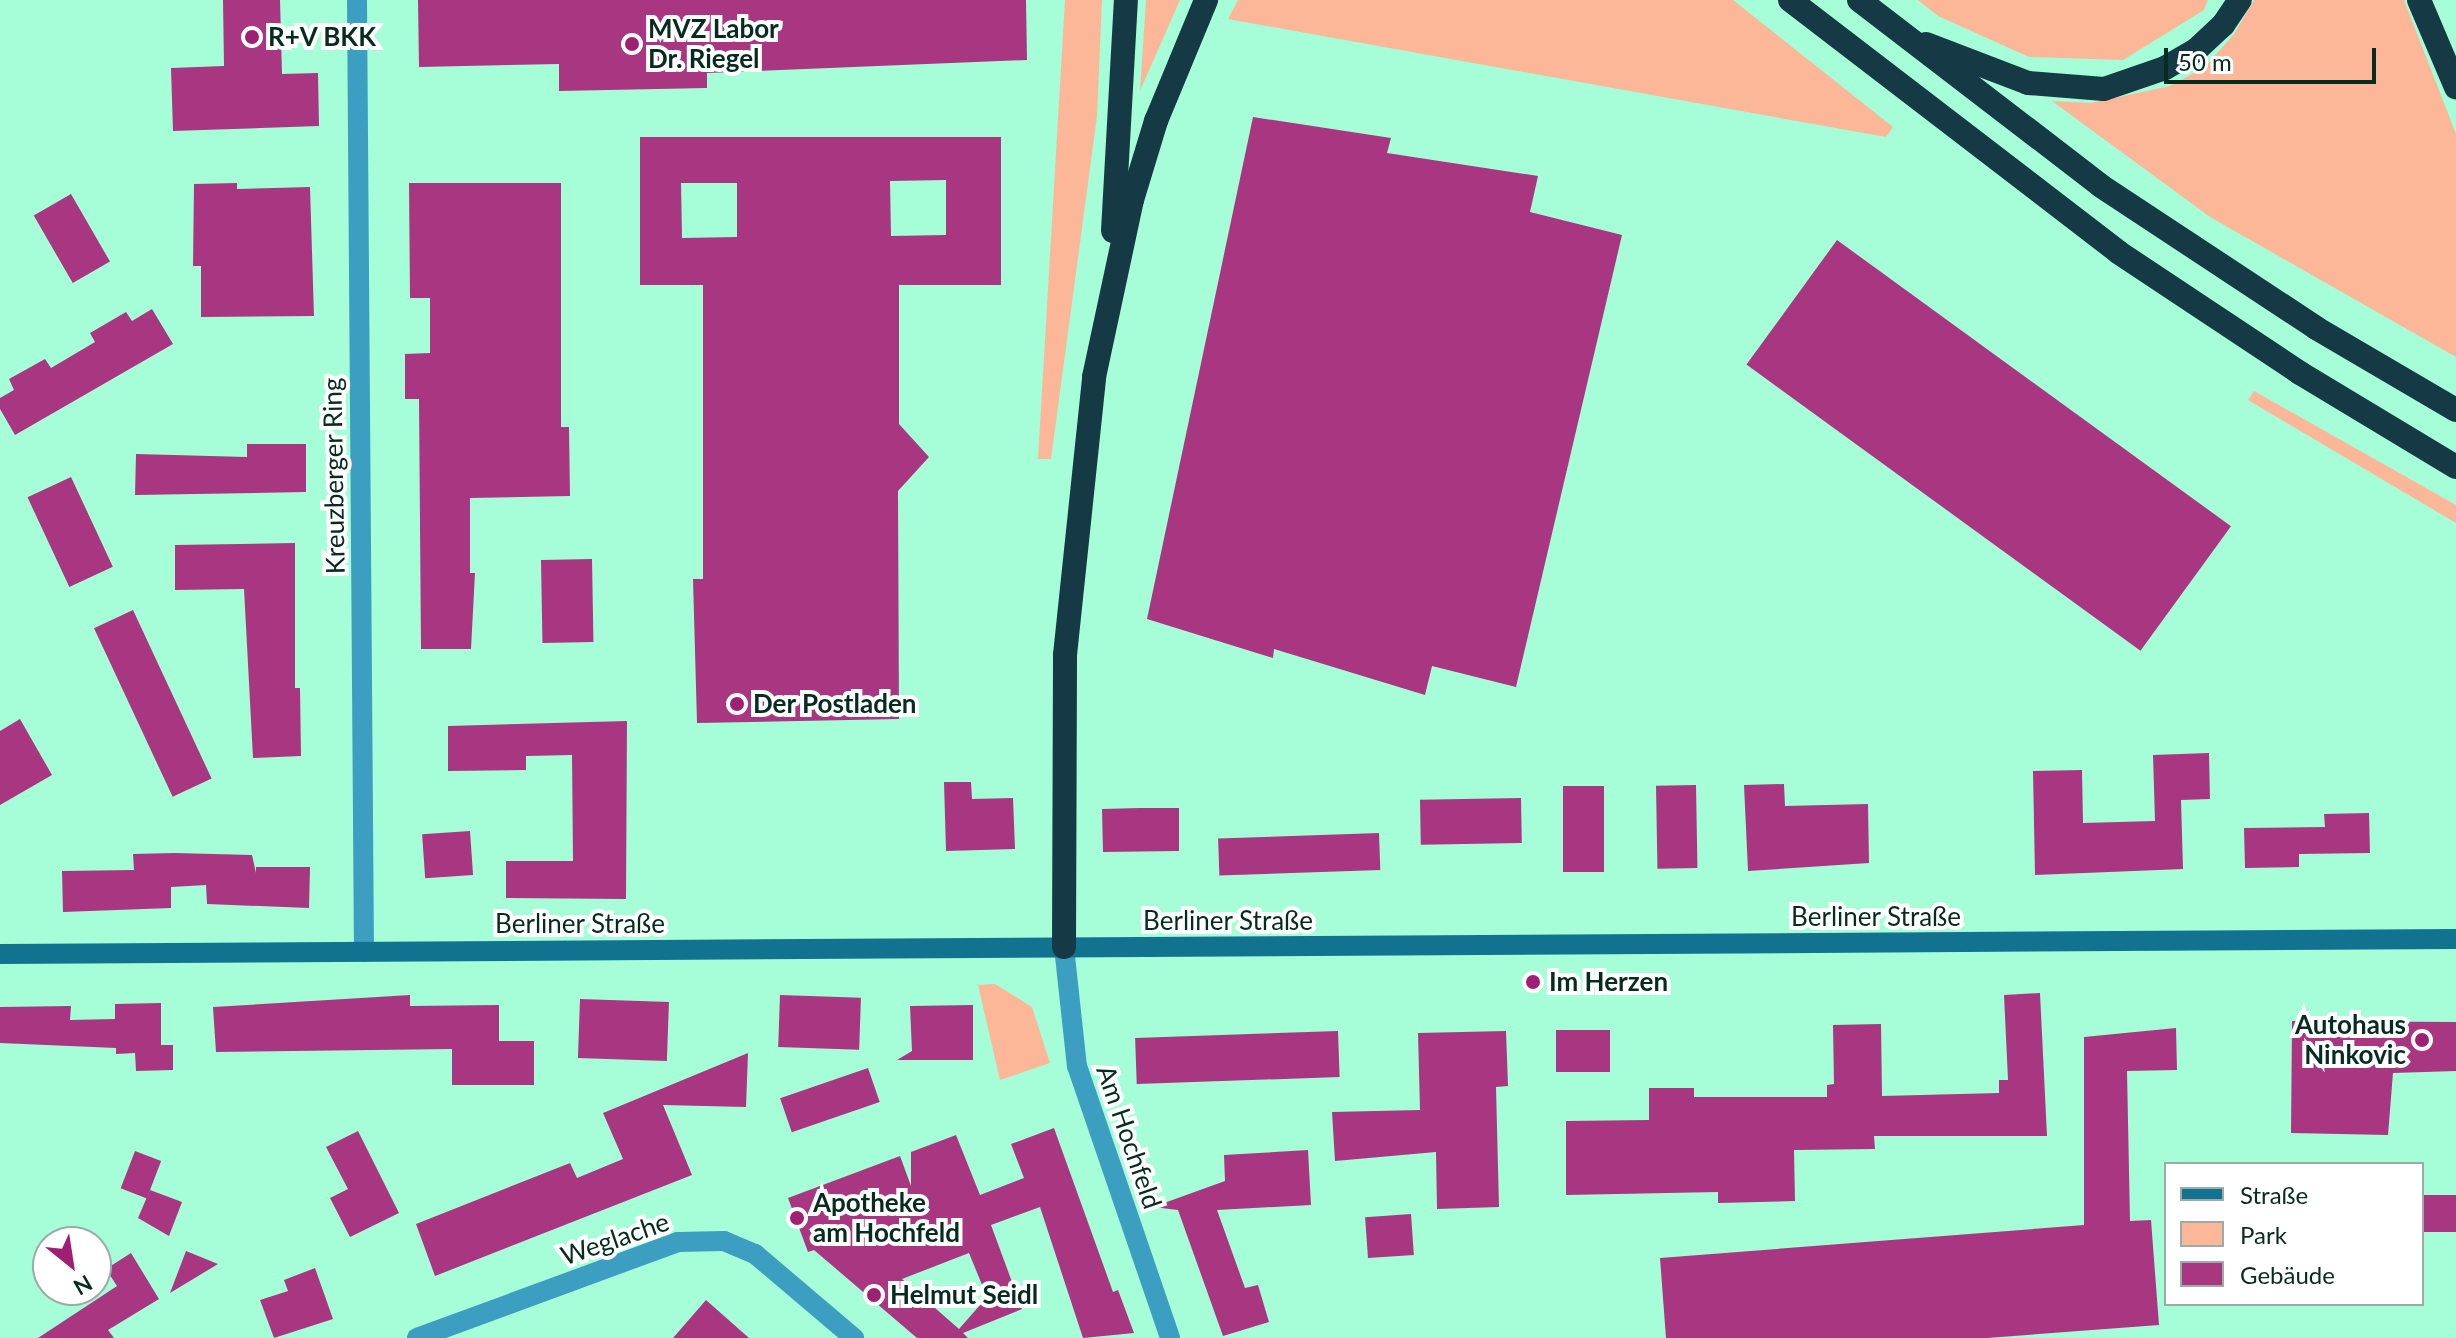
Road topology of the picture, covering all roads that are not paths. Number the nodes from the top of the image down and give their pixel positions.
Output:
1 (357, 0) edge
2 (1126, 0) edge
3 (1206, 0) edge
4 (1790, 0) edge
5 (1859, 0) edge
6 (2240, 0) edge
7 (2419, 0) edge
8 (1895, 30) junction
9 (2456, 87) edge
10 (1110, 285) junction
11 (2456, 410) edge
12 (2456, 467) edge
13 (2456, 939) edge
14 (1064, 947) junction
15 (364, 952) junction
16 (0, 954) edge
17 (417, 1338) edge
18 (854, 1338) edge
19 (1170, 1338) edge

1 - 15 street, Kreuzberger Ring
2 - 10 highway
3 - 10 highway
4 - 12 highway
5 - 8 highway
6 - 8 highway
7 - 9 highway
8 - 11 highway
10 - 14 highway
13 - 14 street, Berliner Straße
14 - 15 street, Berliner Straße
14 - 19 street, Am Hochfeld
15 - 16 street, Berliner Straße
17 - 18 street, Weglache

